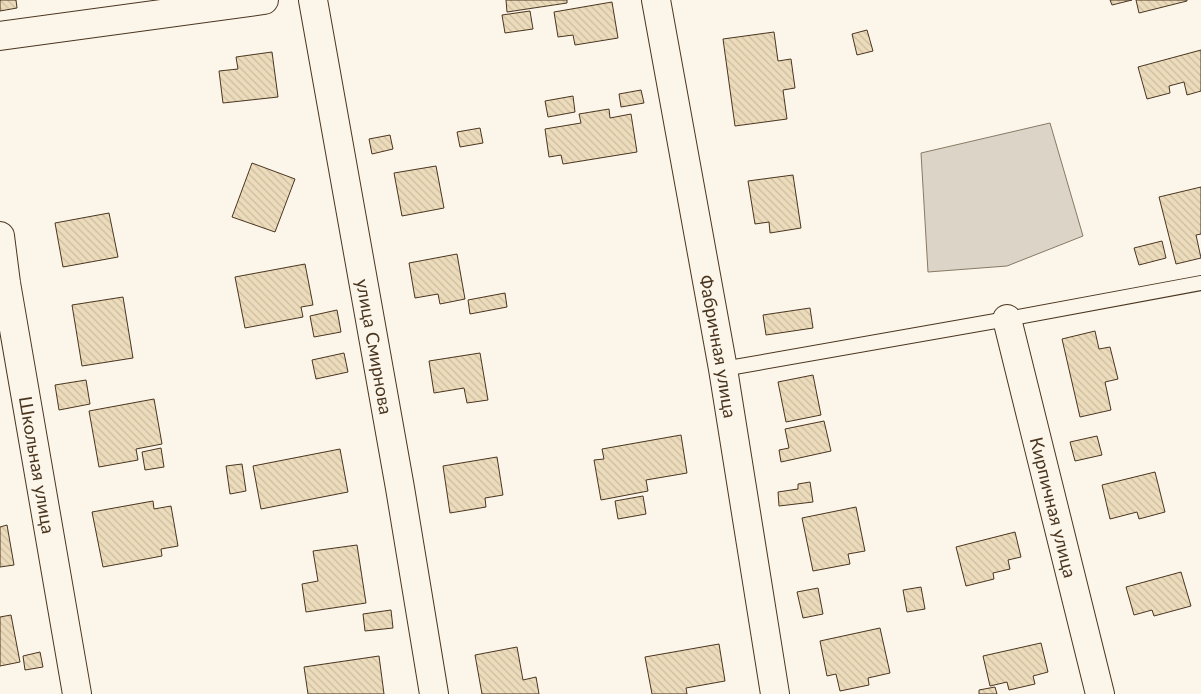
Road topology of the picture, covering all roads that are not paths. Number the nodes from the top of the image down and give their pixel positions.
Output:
1 (264, 0) edge
2 (312, 0) edge
3 (656, 0) edge
4 (0, 36) edge
5 (0, 236) edge
6 (1201, 283) edge
7 (1007, 319) junction
8 (722, 369) junction
9 (77, 694) edge
10 (434, 694) edge
11 (775, 694) edge
12 (1100, 694) edge

1 - 4 street
2 - 10 street, улица Смирнова
3 - 8 street, Фабричная улица
5 - 9 street, Школьная улица
6 - 7 lane
7 - 8 lane
7 - 12 street, Кирпичная улица
8 - 11 street, Фабричная улица

